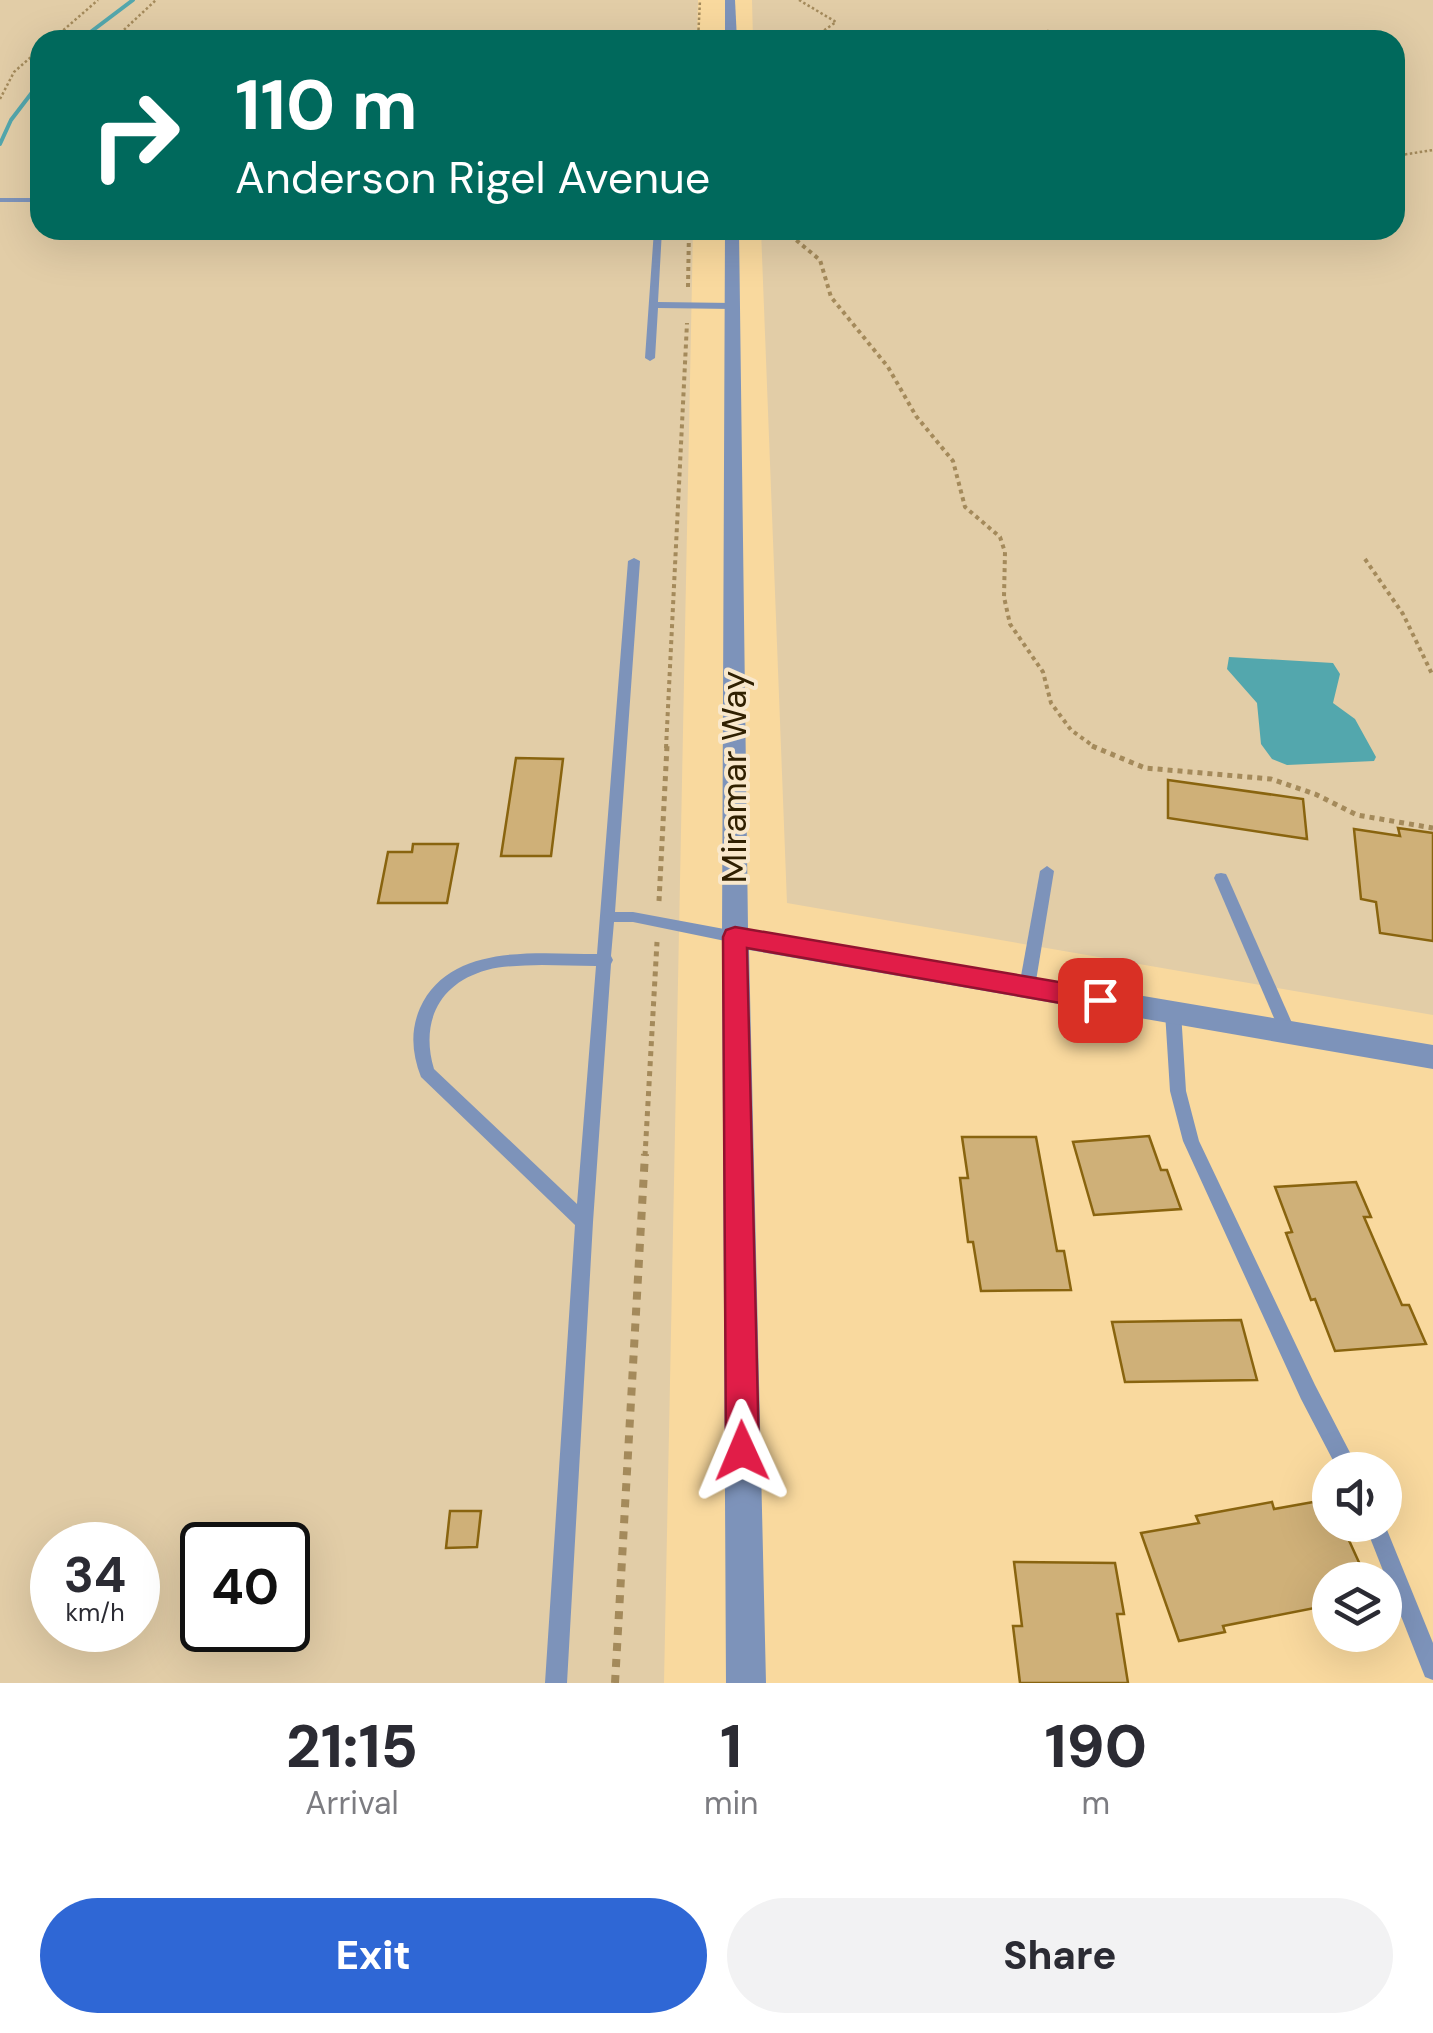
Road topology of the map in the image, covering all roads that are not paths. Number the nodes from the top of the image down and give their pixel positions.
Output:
1 (730, 0) edge
2 (730, 30) edge
3 (0, 200) edge
4 (30, 200) edge
5 (657, 240) edge
6 (732, 240) edge
7 (653, 305) junction
8 (733, 306) junction
9 (650, 358) dead end
10 (634, 561) dead end
11 (1046, 871) dead end
12 (1220, 878) dead end
13 (610, 917) junction
14 (735, 937) junction
15 (606, 960) junction
16 (1028, 987) junction
17 (1173, 1012) junction
18 (1288, 1032) junction
19 (1433, 1057) edge
20 (584, 1222) junction
21 (1339, 1452) edge
22 (1382, 1542) edge
23 (1433, 1669) edge
24 (556, 1683) edge
25 (746, 1683) edge

1 - 2 street
3 - 4 lane
5 - 7 lane
6 - 8 street, Miramar Way
7 - 8 lane
7 - 9 lane
8 - 14 street, Miramar Way
10 - 13 lane
11 - 16 lane
12 - 18 lane
13 - 14 lane
13 - 15 lane
14 - 16 street
14 - 25 street, Miramar Way
15 - 20 lane
15 - 20 lane
16 - 17 street
17 - 18 street
17 - 21 lane
18 - 19 street
20 - 24 lane
22 - 23 lane

